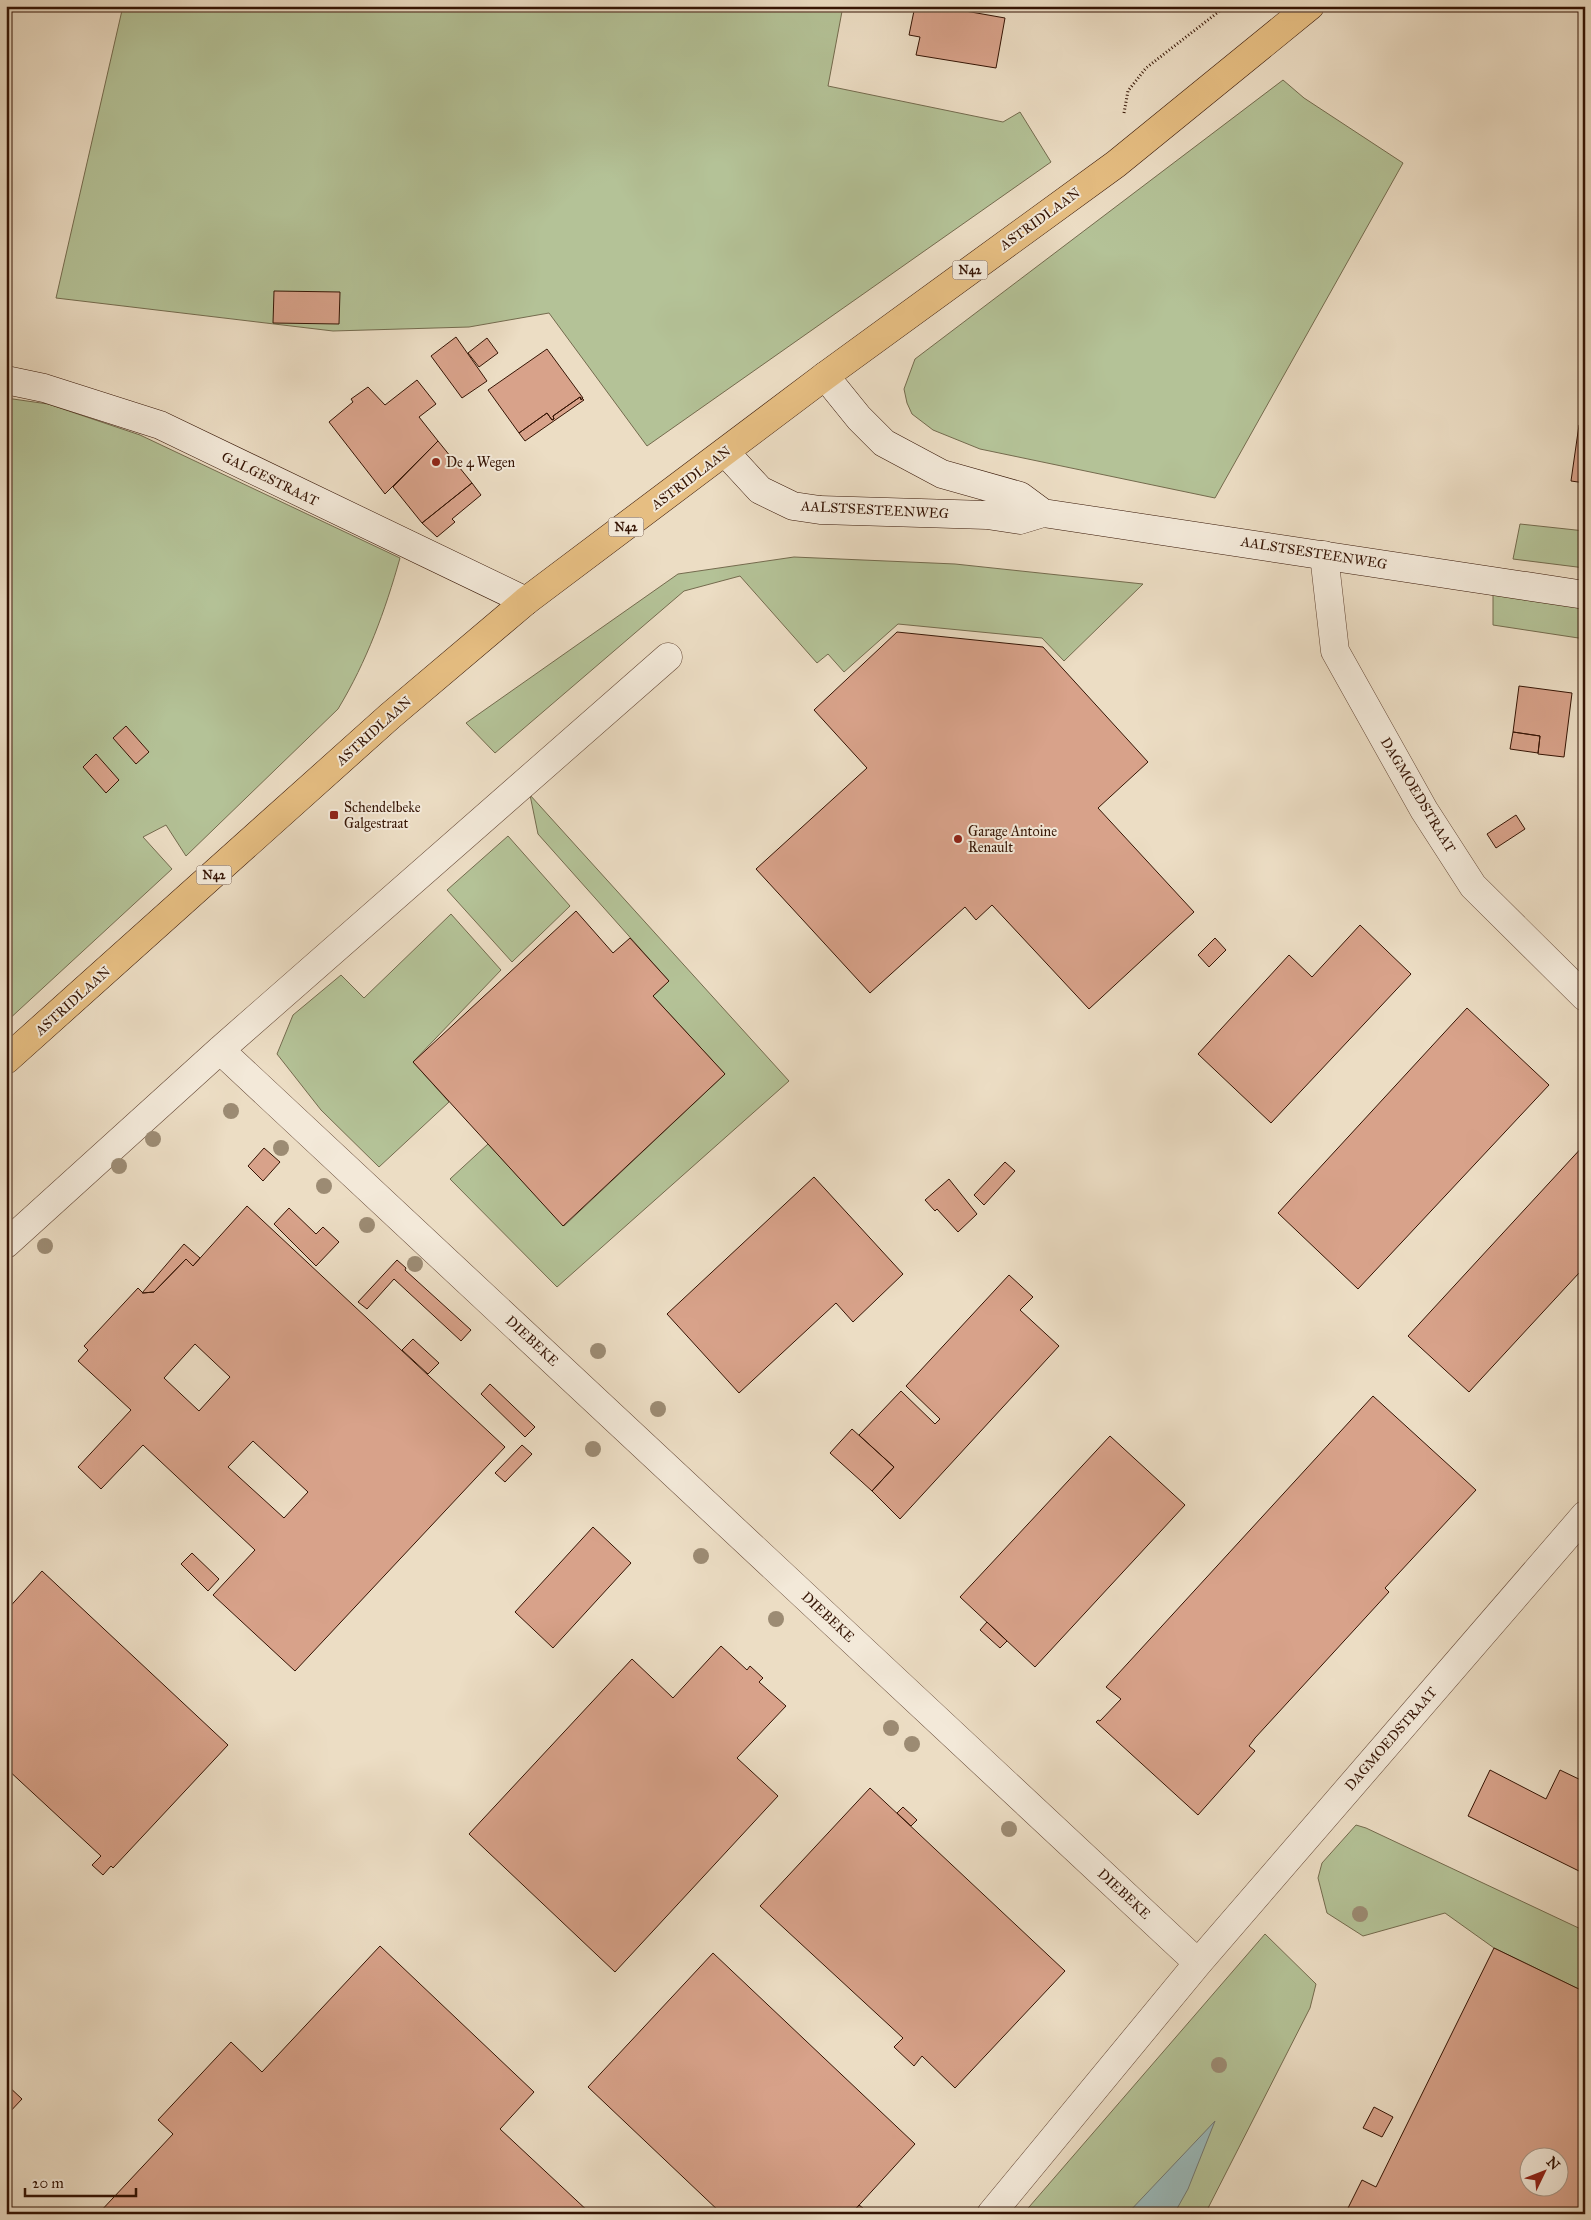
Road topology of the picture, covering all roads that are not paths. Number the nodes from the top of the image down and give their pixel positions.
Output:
1 (1310, 6) edge
2 (826, 376) junction
3 (6, 380) edge
4 (725, 452) junction
5 (1043, 513) junction
6 (1324, 555) junction
7 (1585, 595) edge
8 (526, 601) junction
9 (668, 658) dead end
10 (1585, 997) edge
11 (220, 1050) junction
12 (6, 1060) edge
13 (6, 1244) edge
14 (1585, 1515) edge
15 (1198, 1963) junction
16 (991, 2214) edge

1 - 2 main road, ASTRIDLAAN / N42
2 - 4 main road, ASTRIDLAAN / N42
2 - 5 street, AALSTSESTEENWEG
3 - 8 street, GALGESTRAAT
4 - 5 street, AALSTSESTEENWEG
4 - 8 main road, ASTRIDLAAN / N42
5 - 6 street, AALSTSESTEENWEG
6 - 7 street, AALSTSESTEENWEG
6 - 10 street, DAGMOEDSTRAAT
8 - 12 main road, ASTRIDLAAN / N42
9 - 11 street
11 - 13 street
11 - 15 street, DIEBEKE
14 - 15 street, DAGMOEDSTRAAT
15 - 16 street

